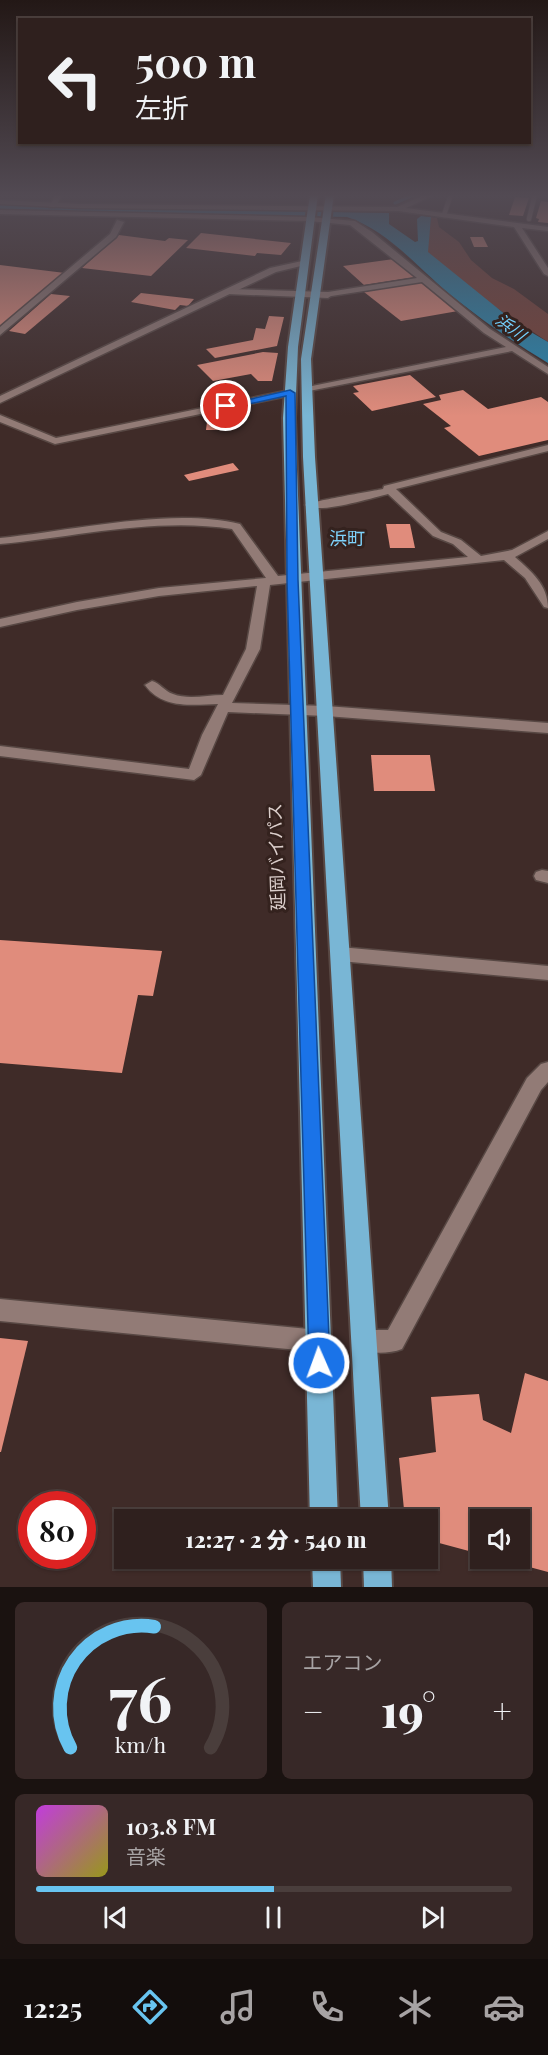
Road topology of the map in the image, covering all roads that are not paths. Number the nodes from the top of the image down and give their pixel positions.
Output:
1 (74, 268) edge
2 (281, 268) edge
3 (304, 268) edge
4 (316, 268) edge
5 (411, 268) edge
6 (424, 279) junction
7 (230, 292) junction
8 (314, 295) junction
9 (0, 332) edge
10 (512, 349) junction
11 (548, 371) edge
12 (299, 391) junction
13 (0, 400) edge
14 (0, 418) edge
15 (548, 448) edge
16 (391, 490) junction
17 (311, 505) junction
18 (548, 534) edge
19 (0, 541) edge
20 (507, 556) junction
21 (477, 560) junction
22 (315, 577) junction
23 (277, 581) junction
24 (548, 604) edge
25 (0, 623) edge
26 (152, 685) dead end
27 (226, 703) junction
28 (298, 711) junction
29 (326, 711) junction
30 (548, 728) edge
31 (0, 751) edge
32 (340, 954) junction
33 (548, 973) edge
34 (548, 1070) edge
35 (0, 1310) edge
36 (319, 1341) junction
37 (364, 1341) junction
38 (324, 1509) edge
39 (374, 1509) edge
40 (326, 1569) edge
41 (377, 1569) edge
42 (327, 1587) edge
43 (378, 1587) edge

1 - 9 street
2 - 7 street
3 - 8 highway, 延岡バイパス
4 - 8 highway, 延岡バイパス
5 - 6 street
6 - 8 street
6 - 10 street
7 - 8 street
7 - 13 street
8 - 12 highway, 延岡バイパス
10 - 11 street
10 - 12 street
12 - 14 street
12 - 17 highway, 延岡バイパス
12 - 23 highway, 延岡バイパス
15 - 16 street
16 - 17 street
16 - 21 street
17 - 22 highway, 延岡バイパス
18 - 20 street
19 - 23 street
20 - 21 street
20 - 24 street
21 - 22 street
22 - 23 street
22 - 29 highway, 延岡バイパス
23 - 25 street
23 - 27 street
23 - 28 highway, 延岡バイパス
26 - 27 street
27 - 28 street
27 - 31 street
28 - 29 street
28 - 36 highway, 延岡バイパス
29 - 30 street
29 - 32 highway, 延岡バイパス
32 - 33 street
32 - 37 highway, 延岡バイパス
34 - 37 street
35 - 36 street
36 - 38 highway, 延岡バイパス
37 - 39 highway, 延岡バイパス
40 - 42 highway
41 - 43 highway

